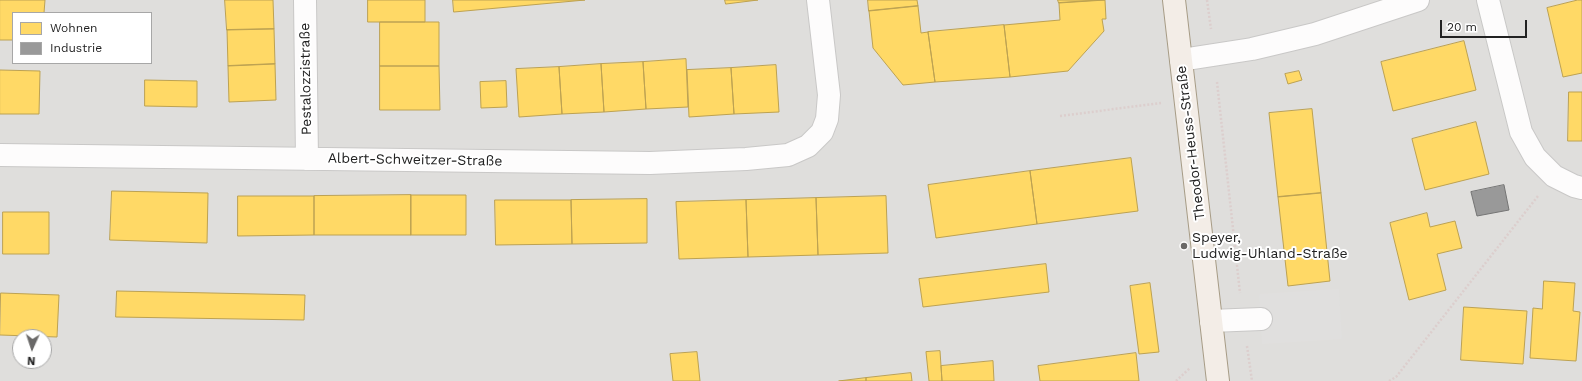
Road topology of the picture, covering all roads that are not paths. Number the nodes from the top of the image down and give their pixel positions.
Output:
1 (305, 0) edge
2 (818, 0) edge
3 (1174, 0) edge
4 (1418, 0) edge
5 (1488, 0) edge
6 (1181, 60) junction
7 (0, 155) edge
8 (307, 159) junction
9 (1582, 188) edge
10 (1252, 320) road end
11 (1211, 321) junction
12 (1218, 381) edge

1 - 8 street, Pestalozzistraße
2 - 8 street, Albert-Schweitzer-Straße
3 - 6 main road, Theodor-Heuss-Straße
4 - 6 street
5 - 9 street
6 - 11 main road, Theodor-Heuss-Straße
7 - 8 street, Albert-Schweitzer-Straße
10 - 11 street
11 - 12 main road, Theodor-Heuss-Straße

